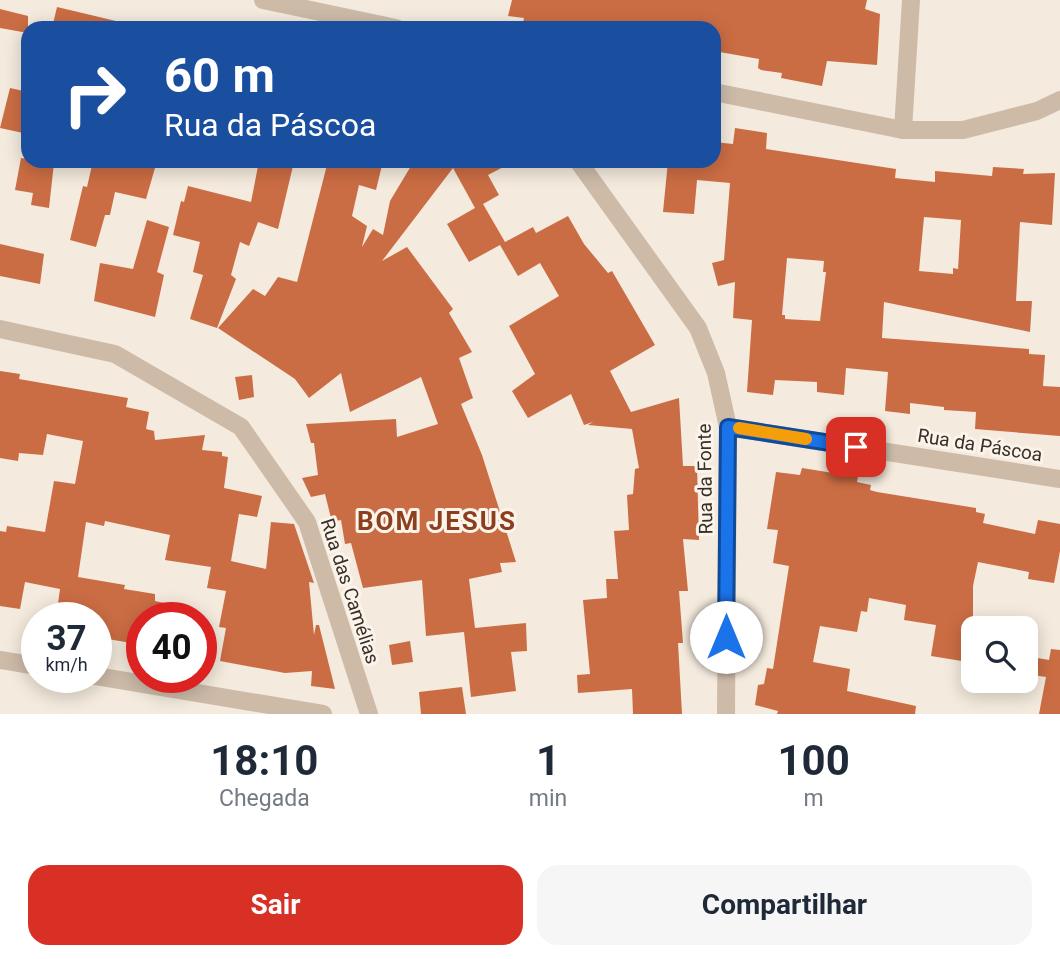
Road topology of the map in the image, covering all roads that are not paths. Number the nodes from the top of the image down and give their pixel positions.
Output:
1 (263, 0) edge
2 (911, 0) edge
3 (363, 21) edge
4 (721, 93) edge
5 (1060, 100) edge
6 (903, 130) junction
7 (583, 168) edge
8 (0, 329) edge
9 (728, 427) junction
10 (1060, 479) edge
11 (0, 660) edge
12 (21, 663) edge
13 (112, 679) edge
14 (323, 714) edge
15 (369, 714) edge
16 (726, 714) edge

1 - 3 street
2 - 6 street
4 - 6 street
5 - 6 street
7 - 9 street, Rua da Fonte
8 - 15 street, Rua das Camélias
9 - 10 street, Rua da Páscoa
9 - 16 street, Rua da Fonte
11 - 12 street
13 - 14 street

